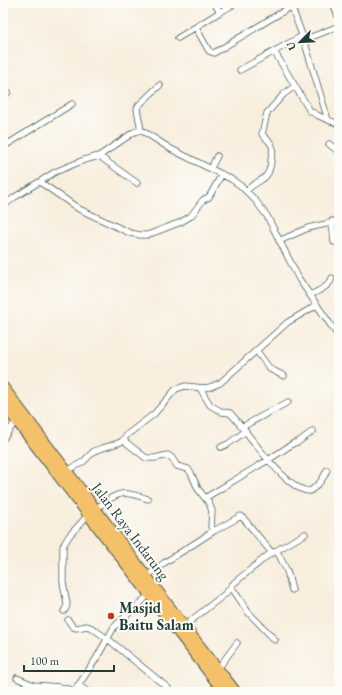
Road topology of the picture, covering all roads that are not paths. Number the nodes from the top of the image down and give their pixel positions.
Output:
1 (214, 3) edge
2 (236, 3) edge
3 (333, 3) edge
4 (291, 5) edge
5 (220, 12) junction
6 (339, 19) edge
7 (339, 26) edge
8 (196, 28) junction
9 (178, 38) dead end
10 (303, 38) junction
11 (274, 51) junction
12 (240, 70) dead end
13 (160, 85) dead end
14 (295, 86) junction
15 (8, 92) dead end
16 (3, 97) edge
17 (72, 104) dead end
18 (328, 120) junction
19 (339, 124) edge
20 (141, 130) junction
21 (329, 144) dead end
22 (3, 147) edge
23 (339, 152) edge
24 (99, 156) junction
25 (217, 156) dead end
26 (211, 168) junction
27 (222, 174) junction
28 (40, 182) junction
29 (137, 183) dead end
30 (246, 191) junction
31 (3, 206) edge
32 (332, 221) junction
33 (339, 221) edge
34 (279, 241) junction
35 (334, 242) dead end
36 (332, 278) dead end
37 (310, 295) junction
38 (317, 305) junction
39 (339, 337) edge
40 (256, 350) junction
41 (284, 376) dead end
42 (3, 387) edge
43 (200, 388) junction
44 (288, 402) dead end
45 (3, 403) edge
46 (16, 421) junction
47 (244, 429) junction
48 (313, 431) dead end
49 (3, 439) edge
50 (123, 440) junction
51 (221, 447) dead end
52 (268, 460) junction
53 (327, 470) dead end
54 (67, 471) junction
55 (205, 498) junction
56 (148, 499) dead end
57 (92, 512) junction
58 (214, 531) junction
59 (305, 534) dead end
60 (112, 537) junction
61 (274, 552) junction
62 (147, 576) junction
63 (230, 588) junction
64 (292, 590) dead end
65 (150, 594) junction
66 (63, 613) dead end
67 (68, 620) dead end
68 (184, 626) junction
69 (106, 638) junction
70 (275, 640) dead end
71 (237, 643) dead end
72 (215, 673) junction
73 (17, 678) dead end
74 (78, 685) junction
75 (168, 688) dead end
76 (74, 691) edge
77 (88, 692) edge
78 (224, 692) edge
79 (236, 692) edge

1 - 5 street
2 - 5 street
3 - 6 street
4 - 8 street
4 - 10 street
5 - 8 street
7 - 10 street
8 - 9 street
10 - 11 street
10 - 18 street
11 - 12 street
11 - 14 street
13 - 20 street
14 - 18 street
14 - 30 street
15 - 16 street
17 - 22 street
18 - 19 street
20 - 24 street
20 - 26 street
21 - 23 street
24 - 28 street
24 - 29 street
25 - 26 street
26 - 27 street
27 - 28 street
27 - 30 street
28 - 31 street
30 - 34 street
32 - 33 street
32 - 34 street
32 - 35 street
34 - 37 street
36 - 37 street
37 - 38 street
38 - 39 street
38 - 40 street
40 - 41 street
40 - 43 street
42 - 54 highway, Jalan Raya Indarung
43 - 47 street
43 - 50 street
44 - 47 street
45 - 46 highway, Jalan Raya Indarung
46 - 49 street
46 - 57 highway, Jalan Raya Indarung
47 - 51 street
47 - 52 street
48 - 52 street
50 - 54 street
50 - 55 street
52 - 53 street
52 - 55 street
54 - 57 highway, Jalan Raya Indarung
55 - 58 street
56 - 57 street
57 - 60 highway, Jalan Raya Indarung
57 - 66 street
58 - 61 street
58 - 62 street
59 - 61 street
60 - 62 highway, Jalan Raya Indarung
60 - 65 highway, Jalan Raya Indarung
61 - 63 street
61 - 64 street
62 - 68 highway, Jalan Raya Indarung
63 - 68 street
63 - 70 street
65 - 69 street
65 - 72 highway, Jalan Raya Indarung
67 - 69 street
68 - 72 highway, Jalan Raya Indarung
69 - 74 street
69 - 75 street
71 - 72 street
72 - 78 highway, Jalan Raya Indarung
72 - 79 highway, Jalan Raya Indarung
73 - 76 street
74 - 76 street
74 - 77 street

